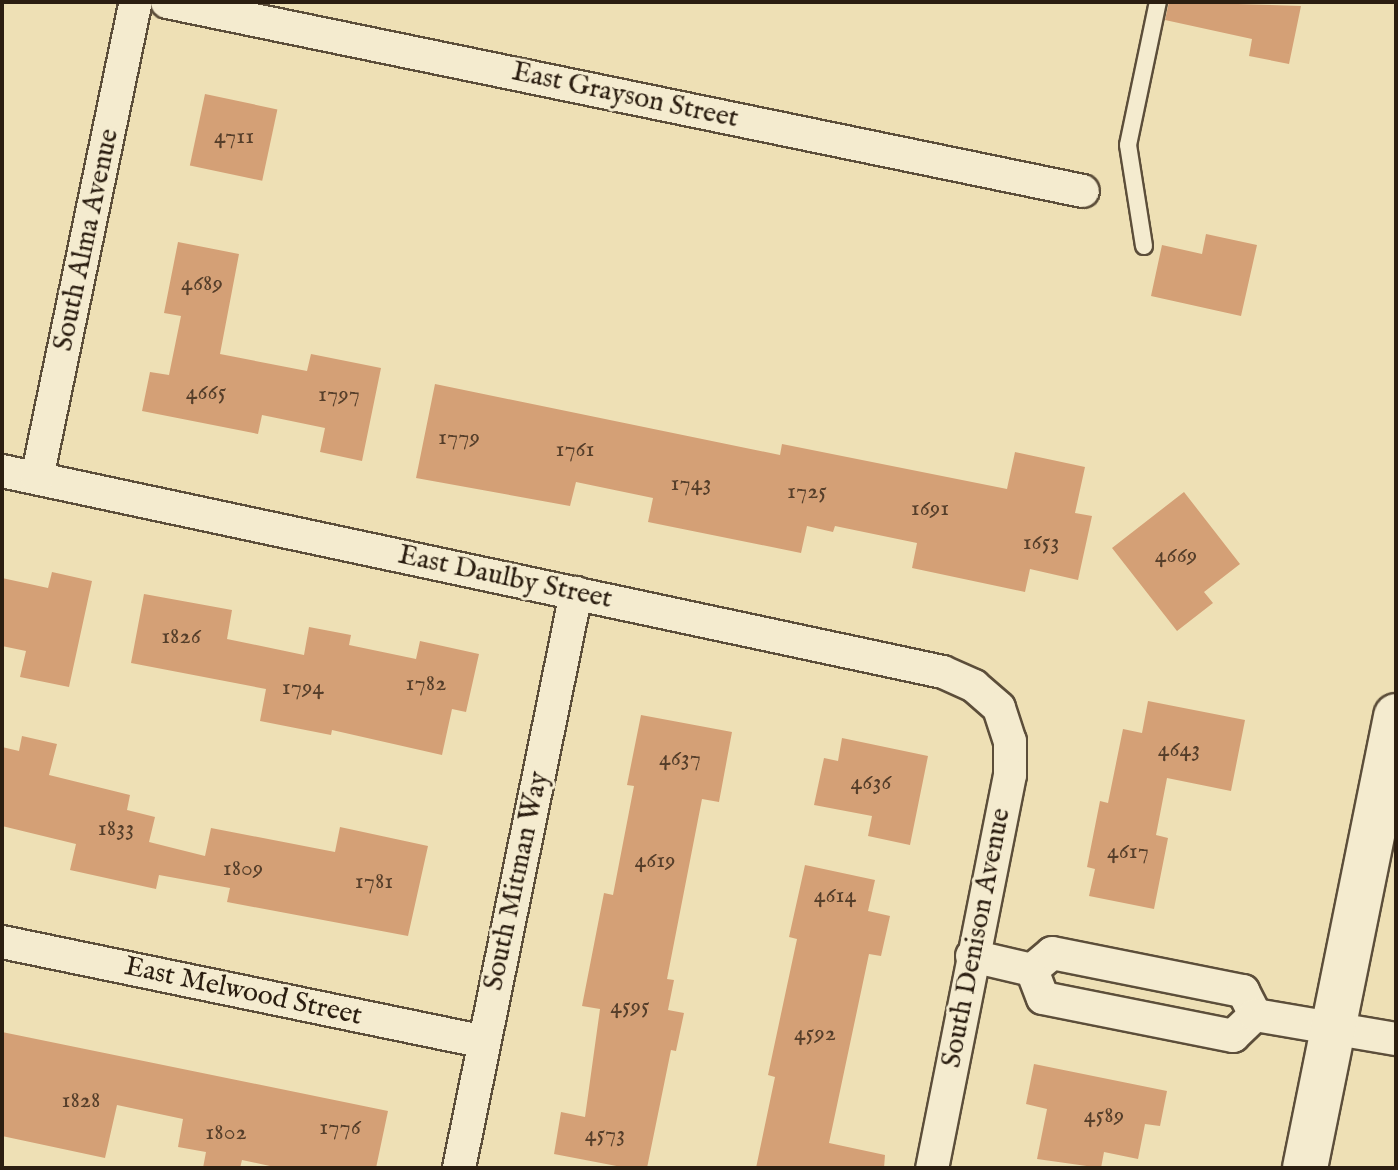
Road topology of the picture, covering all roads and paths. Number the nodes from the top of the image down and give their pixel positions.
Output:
1 (136, 2) edge
2 (167, 2) edge
3 (1158, 2) edge
4 (1083, 191) dead end
5 (1144, 246) dead end
6 (2, 471) edge
7 (37, 478) junction
8 (576, 593) junction
9 (999, 708) joint
10 (1396, 716) edge
11 (2, 942) edge
12 (972, 956) junction
13 (1032, 970) junction
14 (1255, 1015) junction
15 (1333, 1026) junction
16 (1396, 1039) edge
17 (484, 1042) junction
18 (459, 1168) edge
19 (932, 1168) edge
20 (1305, 1168) edge

1 - 7 street, South Alma Avenue
2 - 4 street, East Grayson Street
3 - 5 lane
6 - 7 street, East Daulby Street
7 - 8 street, East Daulby Street
8 - 9 street, East Daulby Street
8 - 17 street, South Mitman Way
9 - 12 street, South Denison Avenue
10 - 15 main road
11 - 17 street, East Melwood Street
12 - 13 street
12 - 19 street, South Denison Avenue
13 - 14 street
13 - 14 street
14 - 15 street
15 - 16 street
15 - 20 main road
17 - 18 street, South Mitman Way

